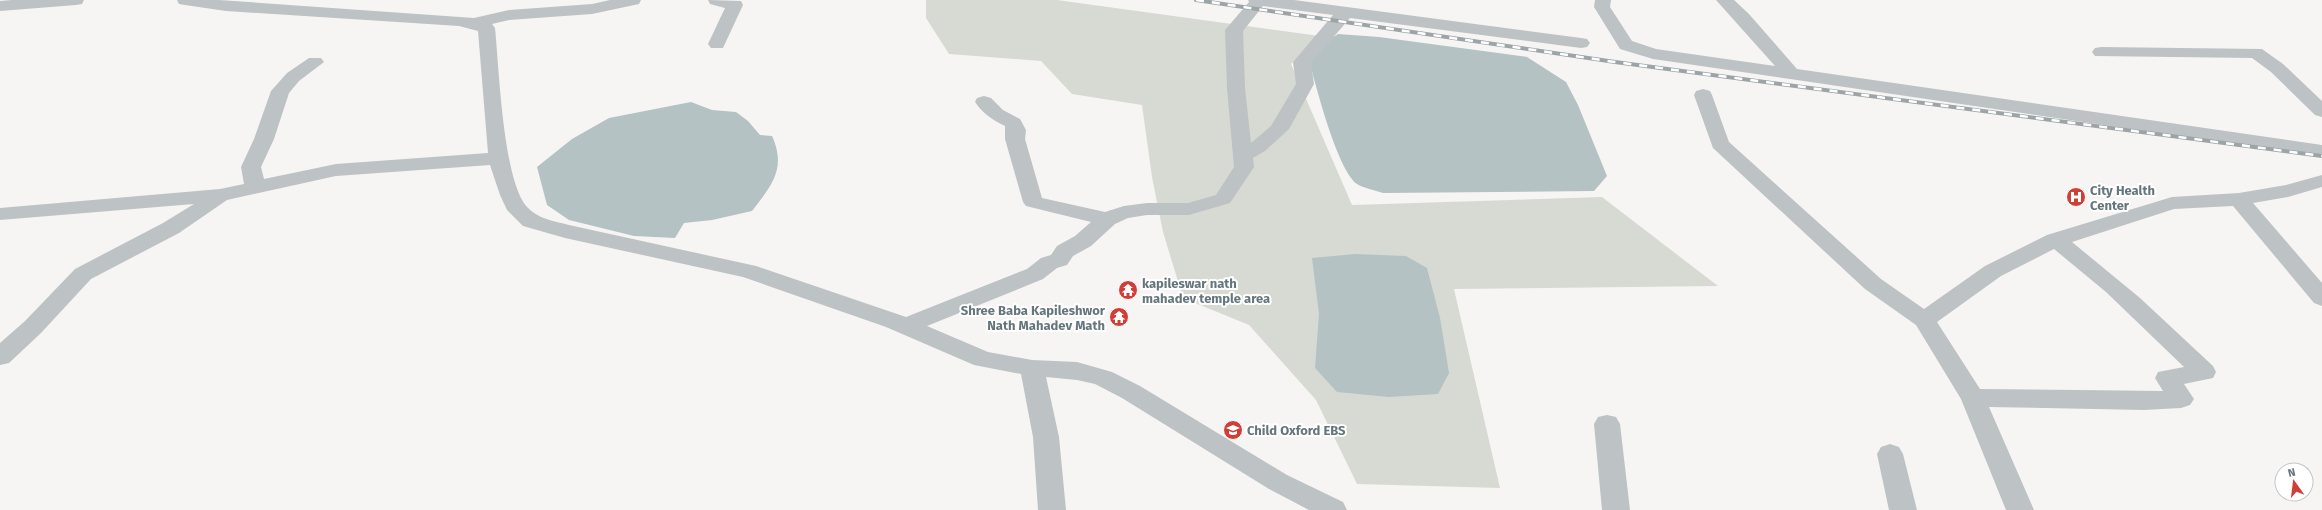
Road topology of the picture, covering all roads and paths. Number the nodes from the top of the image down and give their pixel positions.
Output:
1 (76, 0) edge
2 (185, 0) edge
3 (633, 0) edge
4 (716, 0) edge
5 (1258, 0) edge
6 (1602, 0) edge
7 (1724, 0) edge
8 (0, 6) edge
9 (1346, 12) junction
10 (474, 23) junction
11 (1581, 43) dead end
12 (717, 44) dead end
13 (2101, 52) dead end
14 (315, 62) dead end
15 (1791, 74) junction
16 (1704, 95) dead end
17 (984, 102) dead end
18 (2322, 111) edge
19 (2322, 151) edge
20 (1243, 155) junction
21 (498, 158) junction
22 (2322, 181) edge
23 (255, 188) junction
24 (220, 195) junction
25 (2239, 199) junction
26 (0, 214) edge
27 (1107, 219) junction
28 (2055, 240) junction
29 (2322, 298) edge
30 (1924, 320) junction
31 (905, 326) junction
32 (0, 357) edge
33 (1032, 368) junction
34 (1973, 398) junction
35 (1607, 424) dead end
36 (1890, 454) dead end
37 (1052, 510) edge
38 (1333, 510) edge
39 (1616, 510) edge
40 (1903, 510) edge
41 (2020, 510) edge

1 - 8 street
2 - 10 street
3 - 10 street
4 - 12 street
5 - 9 street
5 - 20 street
6 - 15 street
7 - 15 street
9 - 11 street
9 - 20 street
10 - 21 street
13 - 18 street
14 - 23 street
15 - 19 street
16 - 30 street
17 - 27 street
20 - 27 street
21 - 23 street
21 - 31 street
22 - 25 street
23 - 24 street
24 - 26 street
24 - 32 street
25 - 28 street
25 - 29 street
27 - 31 street
28 - 30 street
28 - 34 street
30 - 34 street
31 - 33 street
33 - 37 street
33 - 38 street
34 - 41 street
35 - 39 street
36 - 40 street

